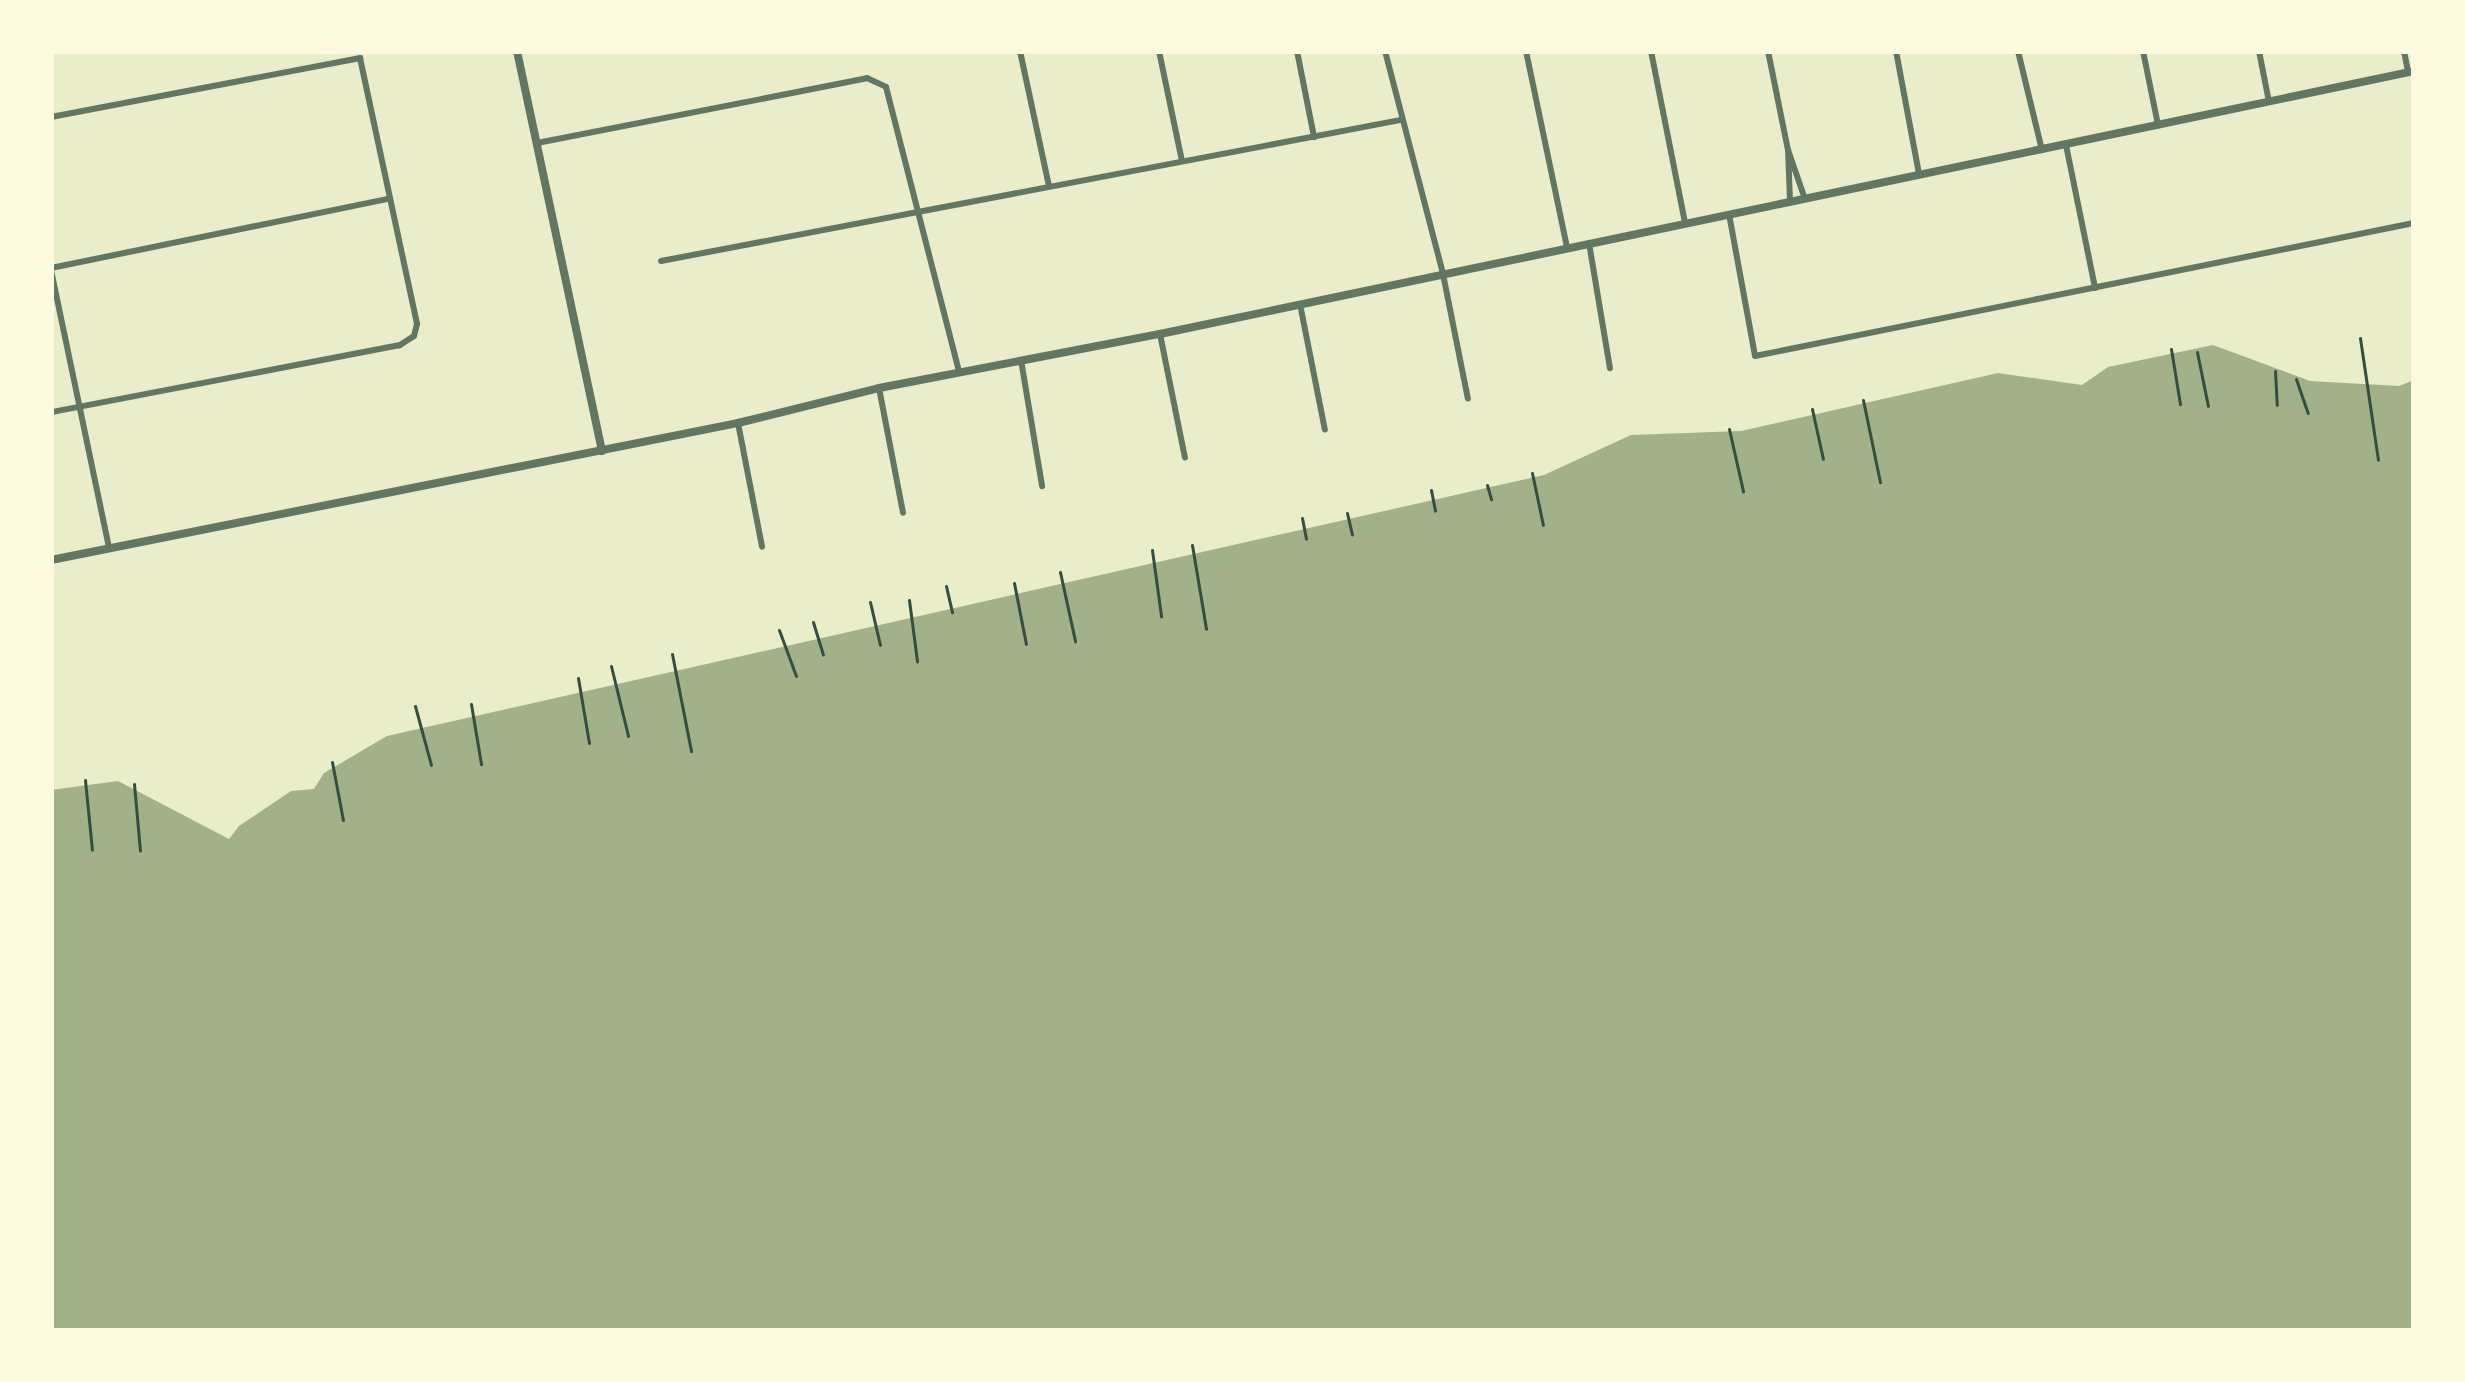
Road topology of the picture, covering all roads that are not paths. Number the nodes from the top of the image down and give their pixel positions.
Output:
1 (517, 51) edge
2 (1020, 51) edge
3 (1159, 51) edge
4 (1297, 51) edge
5 (1384, 51) edge
6 (1526, 51) edge
7 (1652, 51) edge
8 (1768, 51) edge
9 (1896, 51) edge
10 (2018, 51) edge
11 (2143, 51) edge
12 (2259, 51) edge
13 (2404, 51) edge
14 (2411, 72) edge
15 (2269, 102) junction
16 (51, 117) edge
17 (1400, 120) junction
18 (2158, 125) junction
19 (1314, 136) junction
20 (537, 143) junction
21 (2066, 145) junction
22 (1788, 150) junction
23 (2042, 150) junction
24 (1182, 161) junction
25 (1919, 174) junction
26 (1049, 186) junction
27 (389, 199) junction
28 (1805, 199) junction
29 (1790, 202) junction
30 (920, 209) junction
31 (1729, 214) junction
32 (2414, 223) edge
33 (1685, 224) junction
34 (1589, 243) junction
35 (1567, 248) junction
36 (661, 260) dead end
37 (51, 269) edge
38 (1443, 274) junction
39 (2095, 288) junction
40 (1300, 304) junction
41 (1160, 334) junction
42 (1022, 360) junction
43 (1610, 368) dead end
44 (959, 372) junction
45 (879, 388) junction
46 (1468, 399) dead end
47 (78, 407) junction
48 (51, 412) edge
49 (737, 423) junction
50 (1325, 430) dead end
51 (602, 451) junction
52 (1185, 458) dead end
53 (1042, 486) dead end
54 (903, 514) dead end
55 (762, 547) dead end
56 (110, 548) junction
57 (51, 560) edge

1 - 20 street
2 - 26 street
3 - 24 street
4 - 19 street
5 - 17 street
6 - 35 street
7 - 33 street
8 - 22 street
9 - 25 street
10 - 23 street
11 - 18 street
12 - 15 street
13 - 14 street
14 - 15 street
15 - 18 street
16 - 27 street
17 - 19 street
17 - 38 street
18 - 21 street
19 - 24 street
20 - 30 street
20 - 51 street
21 - 23 street
21 - 39 street
22 - 28 street
22 - 29 street
23 - 25 street
24 - 26 street
25 - 28 street
26 - 30 street
27 - 37 street
27 - 47 street
28 - 29 street
29 - 31 street
30 - 36 street
30 - 44 street
31 - 33 street
31 - 39 street
32 - 39 street
33 - 34 street
34 - 35 street
34 - 43 street
35 - 38 street
37 - 47 street
38 - 40 street
38 - 46 street
40 - 41 street
40 - 50 street
41 - 42 street
41 - 52 street
42 - 44 street
42 - 53 street
44 - 45 street
45 - 49 street
45 - 54 street
47 - 48 street
47 - 56 street
49 - 51 street
49 - 55 street
51 - 56 street
56 - 57 street

